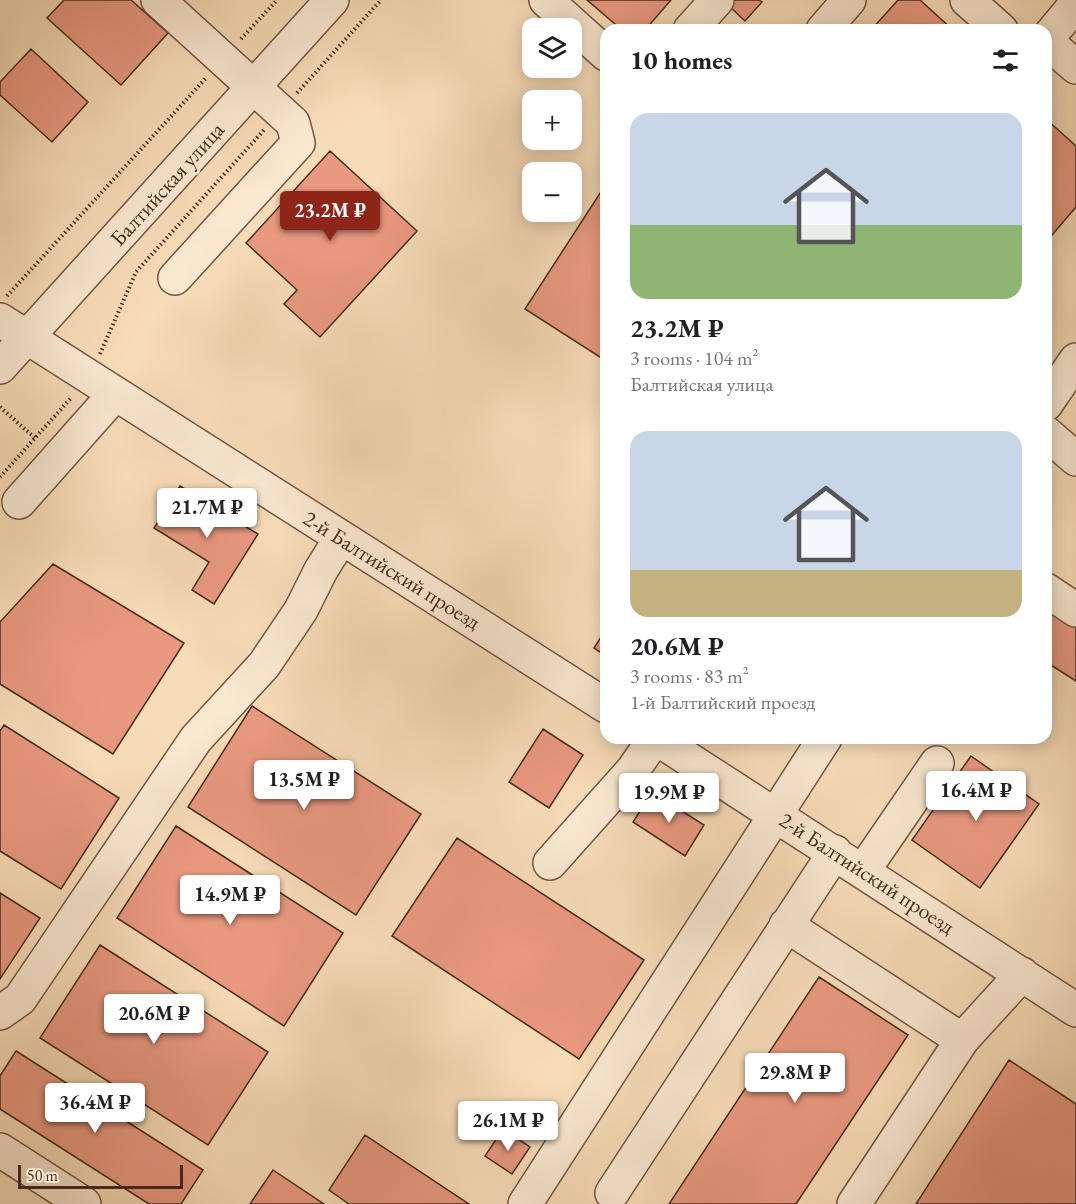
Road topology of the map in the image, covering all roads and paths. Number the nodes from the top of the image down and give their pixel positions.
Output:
1 (158, 0) edge
2 (277, 0) edge
3 (332, 0) edge
4 (546, 0) edge
5 (717, 0) edge
6 (849, 0) edge
7 (967, 0) edge
8 (1076, 4) edge
9 (695, 24) edge
10 (828, 24) edge
11 (994, 24) edge
12 (1052, 33) edge
13 (1052, 45) edge
14 (600, 49) edge
15 (222, 60) junction
16 (1076, 67) edge
17 (254, 89) junction
18 (175, 278) dead end
19 (0, 303) edge
20 (13, 329) edge
21 (1076, 360) edge
22 (0, 367) edge
23 (115, 394) junction
24 (1052, 395) edge
25 (0, 407) edge
26 (1052, 438) edge
27 (1076, 459) edge
28 (10, 489) edge
29 (341, 538) junction
30 (1052, 594) edge
31 (1076, 610) edge
32 (600, 702) edge
33 (651, 744) edge
34 (665, 744) edge
35 (821, 744) edge
36 (937, 763) dead end
37 (776, 813) junction
38 (835, 852) junction
39 (550, 863) dead end
40 (863, 871) junction
41 (786, 926) junction
42 (1022, 974) junction
43 (1076, 1010) edge
44 (0, 1013) edge
45 (962, 1040) junction
46 (0, 1150) edge
47 (612, 1193) dead end
48 (84, 1204) edge
49 (525, 1204) edge
50 (854, 1204) edge

1 - 15 street
2 - 15 path
3 - 17 street, Балтийская улица
4 - 14 street
5 - 9 street
6 - 10 street
7 - 11 street
8 - 12 street
13 - 16 street
15 - 17 street
15 - 19 path
17 - 18 street
17 - 20 street, Балтийская улица
20 - 22 street, Балтийская улица
20 - 23 street, 2-й Балтийский проезд
21 - 24 street
23 - 28 street
23 - 29 street, 2-й Балтийский проезд
25 - 28 path
26 - 27 street
29 - 32 street, 2-й Балтийский проезд
29 - 44 street
30 - 31 street
33 - 39 street
34 - 37 street, 2-й Балтийский проезд
35 - 37 street
36 - 40 street
37 - 38 street, 2-й Балтийский проезд
37 - 49 street
38 - 40 street, 2-й Балтийский проезд
38 - 41 street
40 - 42 street, 2-й Балтийский проезд
41 - 45 street
41 - 47 street
42 - 43 street, 2-й Балтийский проезд
42 - 45 street
45 - 50 street
46 - 48 street

